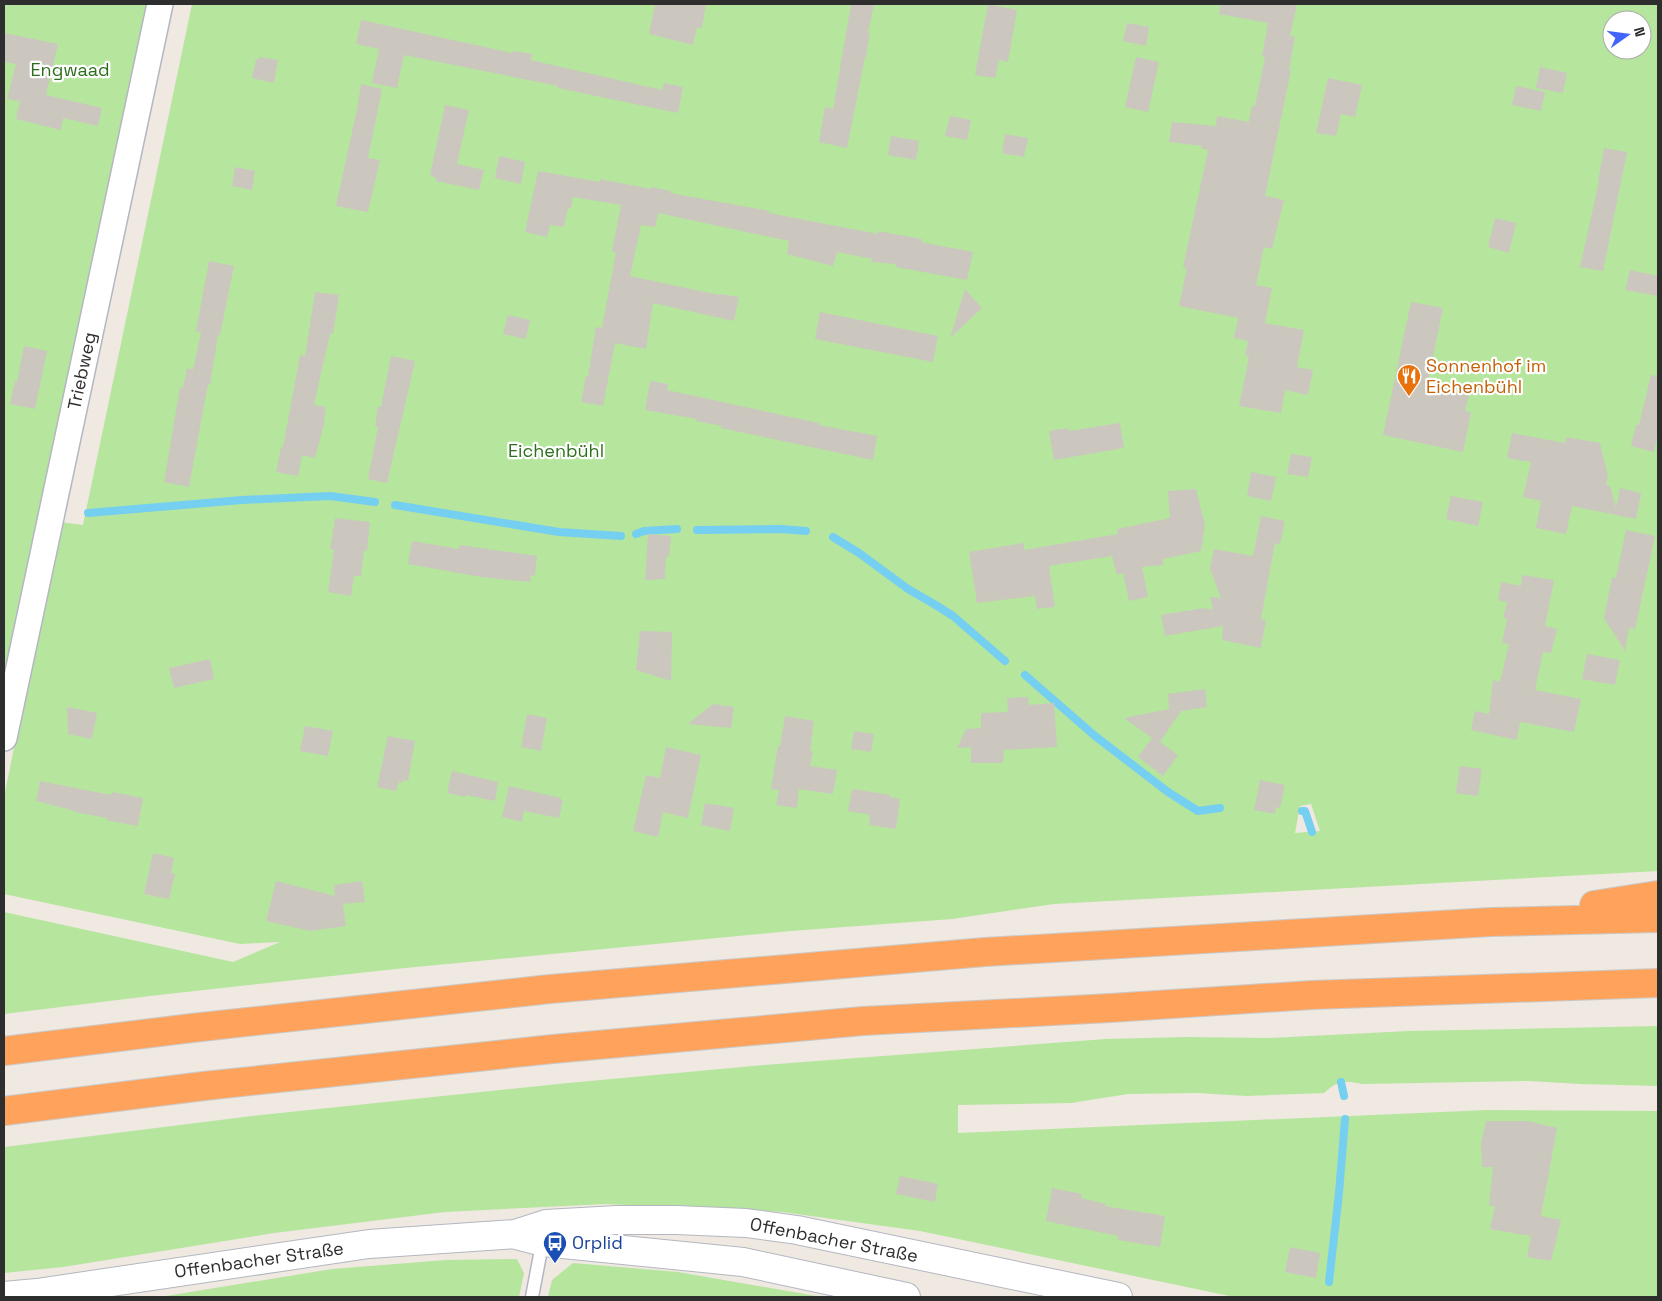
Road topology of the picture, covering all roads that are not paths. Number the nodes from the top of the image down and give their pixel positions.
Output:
1 (160, 4) edge
2 (4, 738) edge
3 (1658, 895) edge
4 (1658, 918) edge
5 (1491, 922) junction
6 (1658, 983) edge
7 (4, 1052) edge
8 (4, 1111) edge
9 (544, 1233) junction
10 (4, 1296) edge
11 (532, 1297) edge
12 (906, 1297) edge
13 (1118, 1297) edge

1 - 2 street, Triebweg
3 - 5 highway
4 - 5 highway
5 - 7 highway
6 - 8 highway
9 - 10 main road, Offenbacher Straße
9 - 11 lane
9 - 12 main road, Offenbacher Straße
9 - 13 main road, Offenbacher Straße

